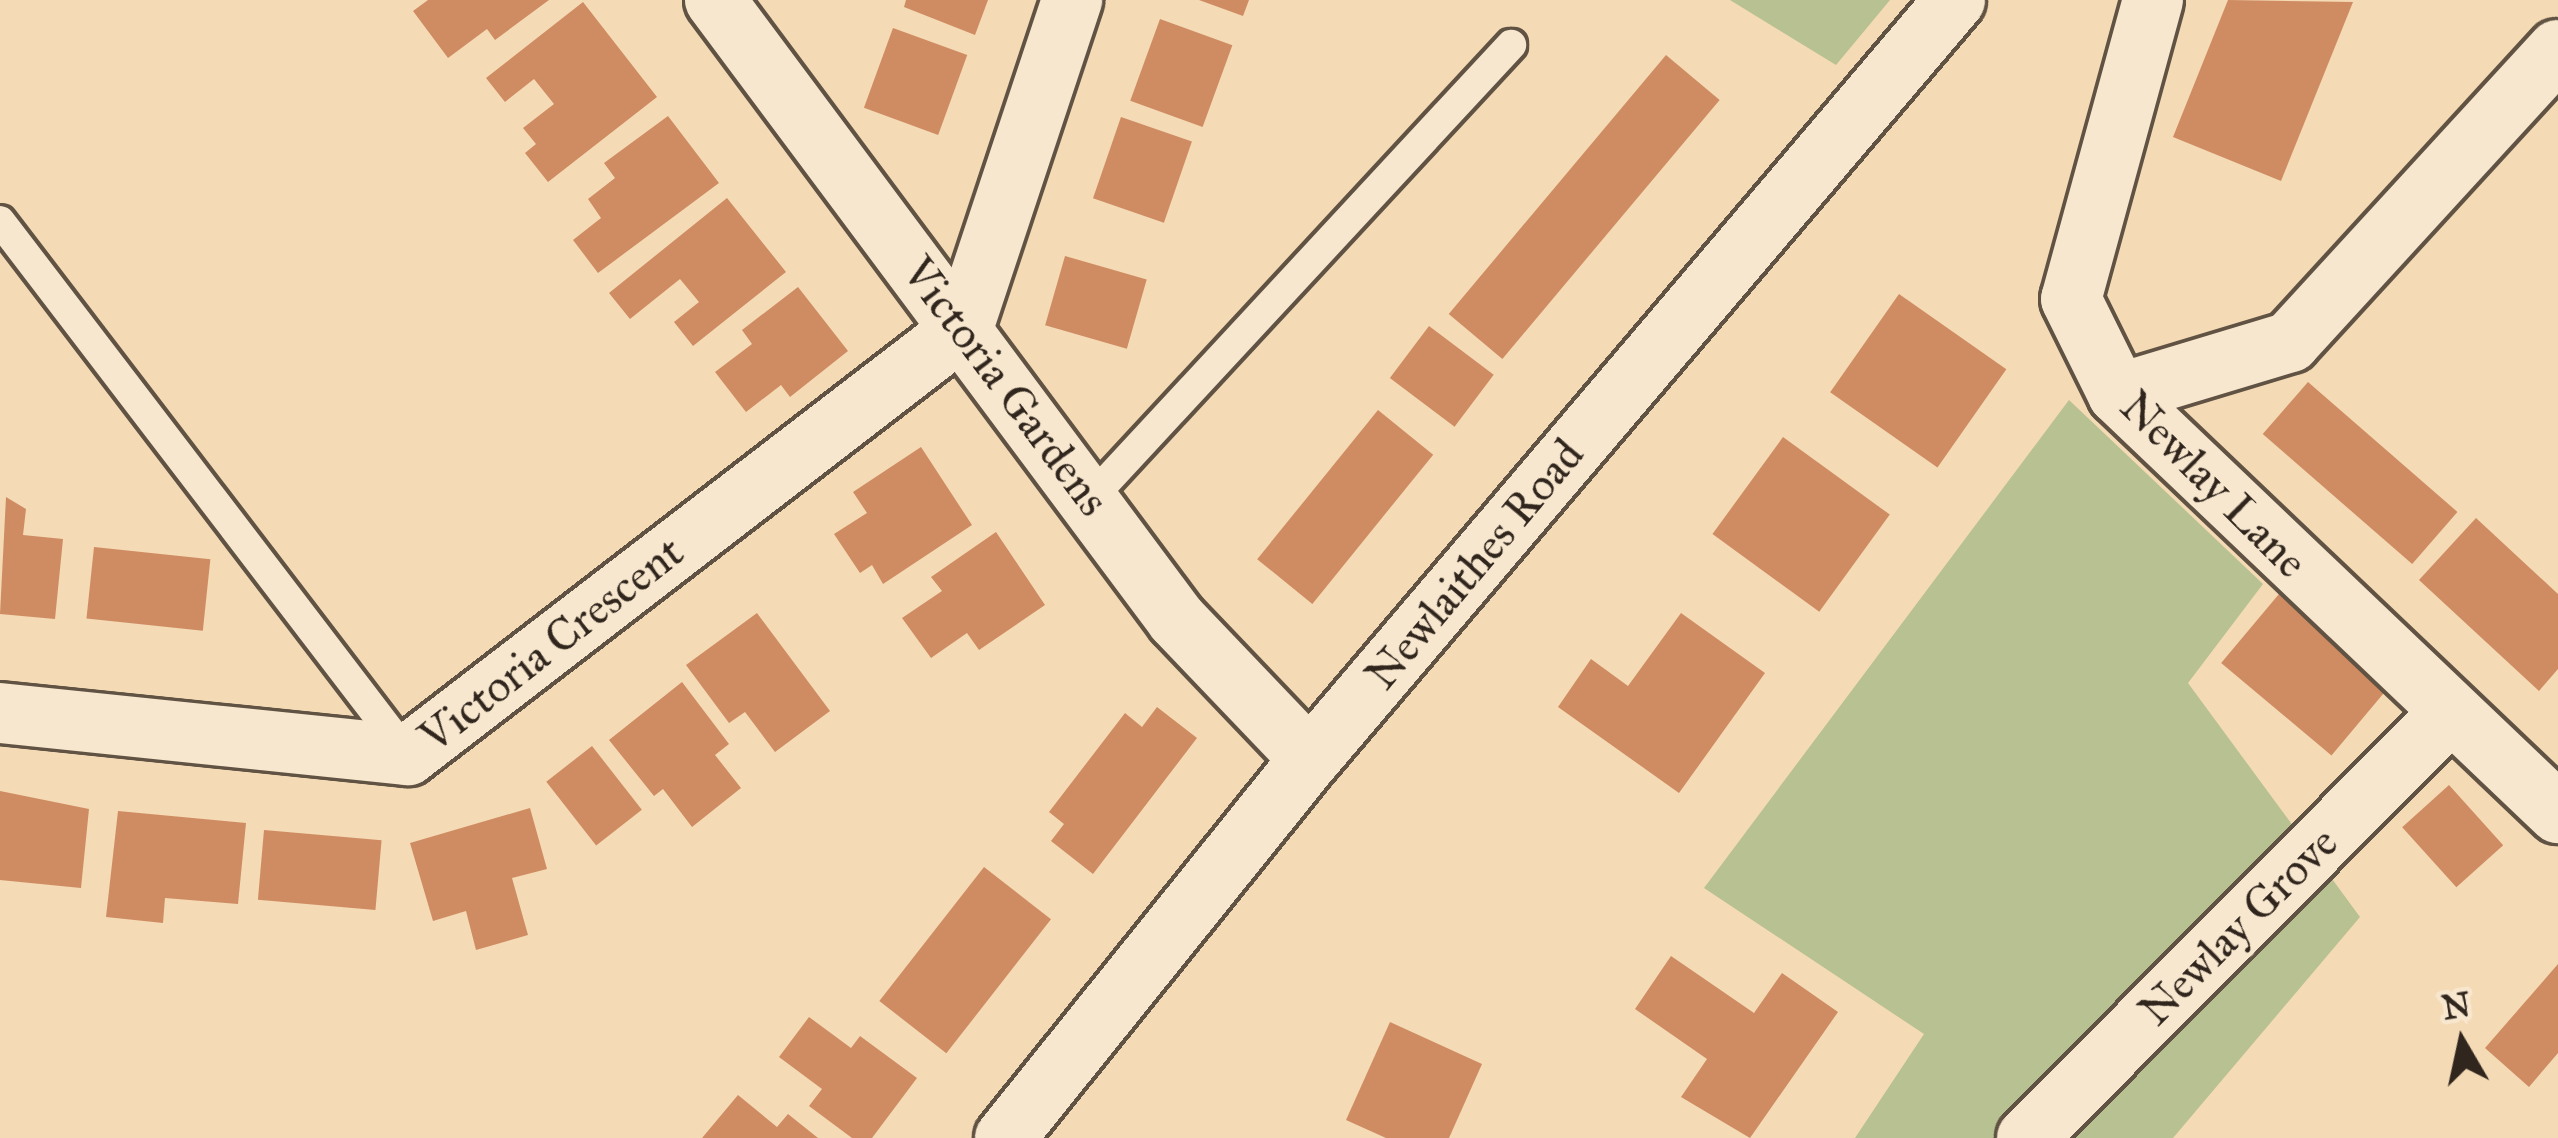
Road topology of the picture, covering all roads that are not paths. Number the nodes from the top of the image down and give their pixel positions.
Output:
1 (715, 0) edge
2 (1072, 0) edge
3 (1955, 0) edge
4 (2152, 0) edge
5 (1511, 45) dead end
6 (2558, 50) edge
7 (0, 221) edge
8 (963, 328) junction
9 (2118, 394) junction
10 (1091, 498) junction
11 (0, 713) edge
12 (2449, 713) junction
13 (408, 755) junction
14 (1310, 759) junction
15 (2558, 813) edge
16 (1005, 1138) edge
17 (2027, 1138) edge

1 - 8 street, Victoria Gardens
2 - 8 street
3 - 14 street, Newlaithes Road
4 - 9 street, Newlay Lane
5 - 10 lane
6 - 9 street
7 - 13 lane
8 - 10 street, Victoria Gardens
8 - 13 street, Victoria Crescent
9 - 12 street, Newlay Lane
10 - 14 street, Victoria Gardens
11 - 13 street, Victoria Crescent
12 - 15 street, Newlay Lane
12 - 17 street, Newlay Grove
14 - 16 street, Newlaithes Road

